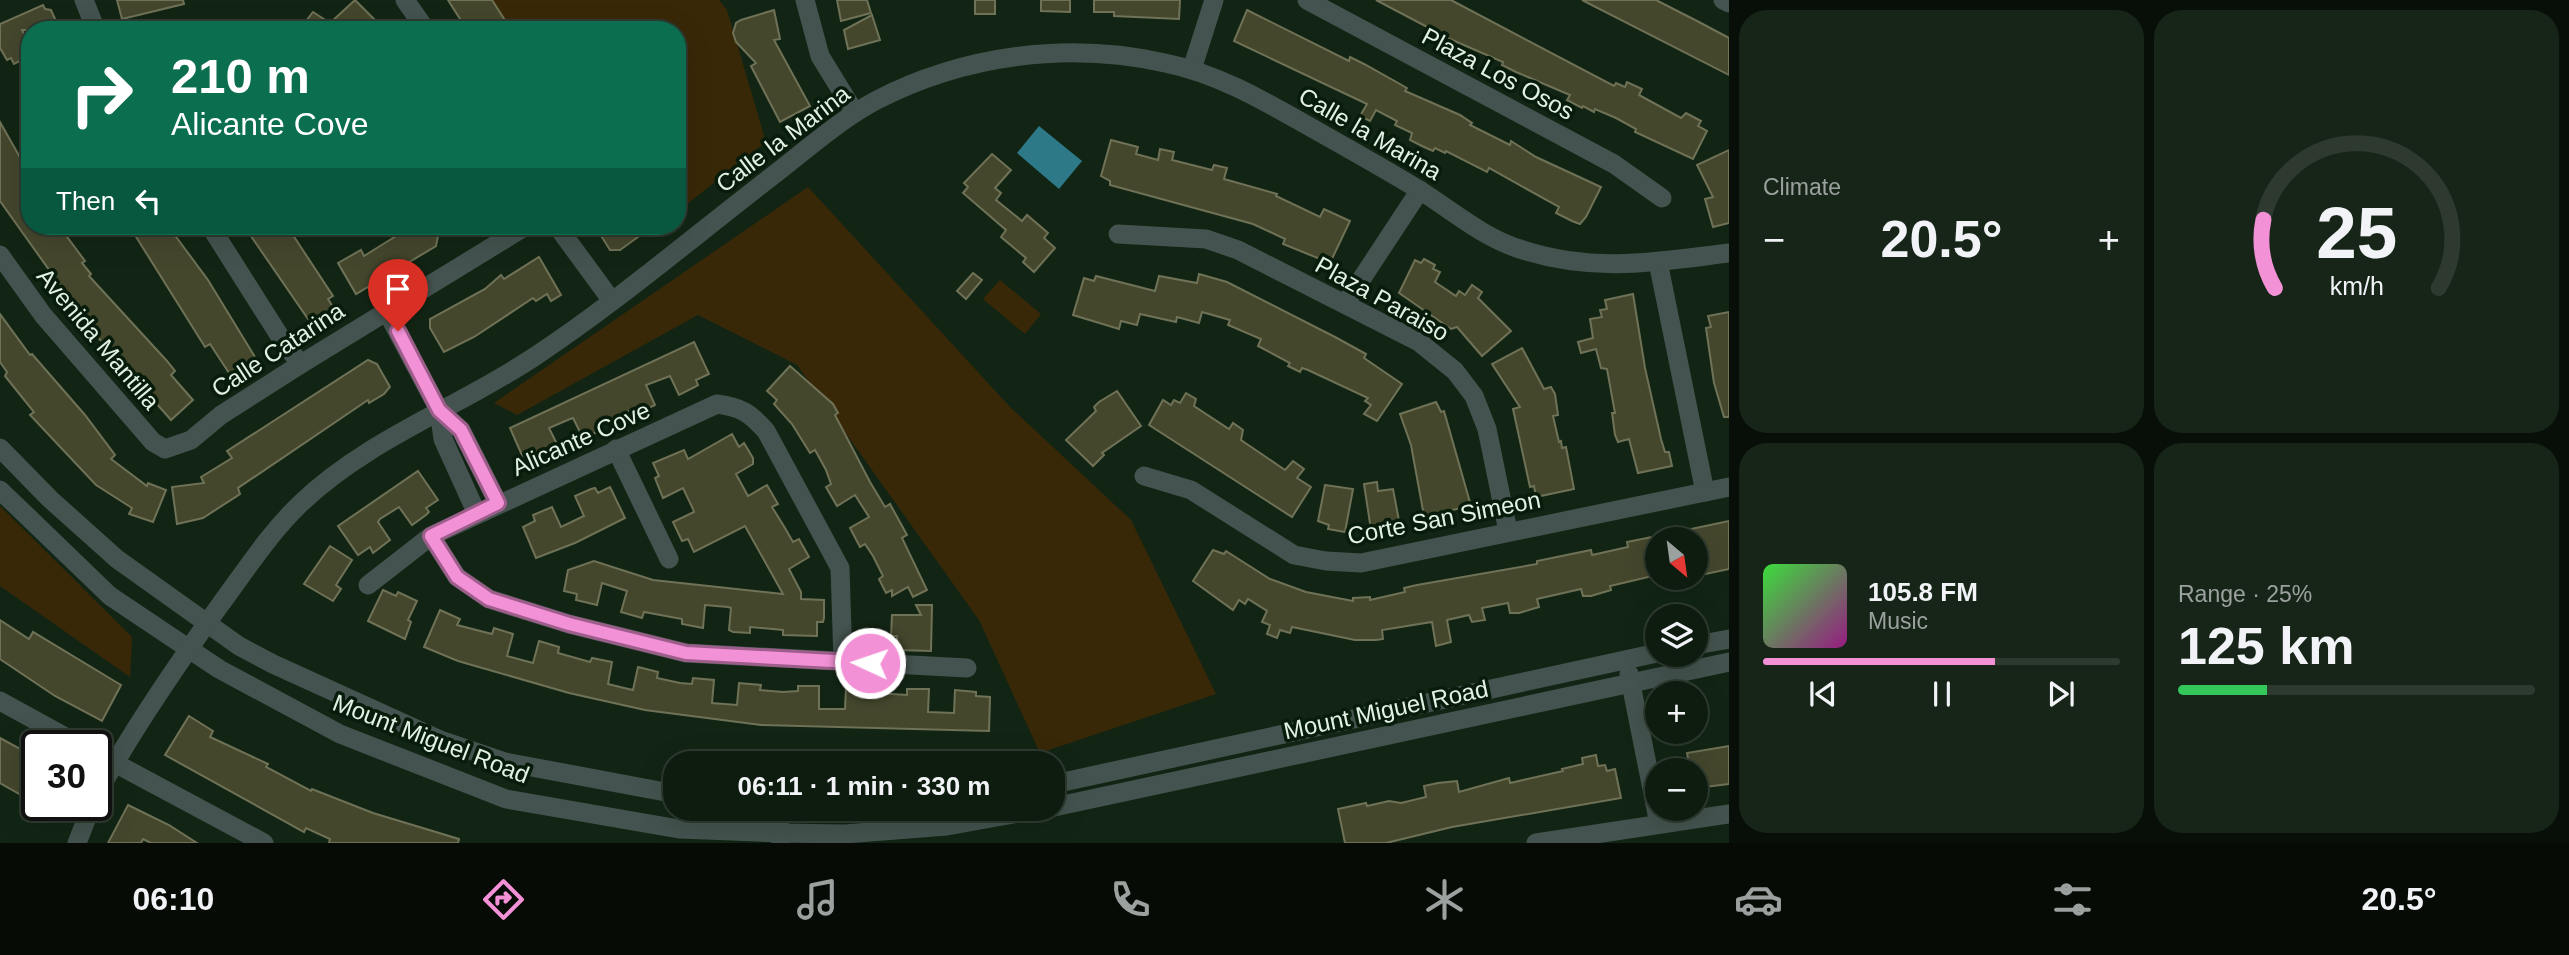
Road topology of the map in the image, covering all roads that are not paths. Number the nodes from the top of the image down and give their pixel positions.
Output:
1 (84, 0) edge
2 (405, 0) edge
3 (805, 0) edge
4 (1214, 0) edge
5 (1307, 0) edge
6 (1723, 0) edge
7 (1729, 3) edge
8 (92, 21) edge
9 (420, 21) edge
10 (1192, 69) junction
11 (855, 113) junction
12 (1420, 190) junction
13 (1662, 198) dead end
14 (1118, 234) dead end
15 (216, 235) edge
16 (511, 235) edge
17 (564, 235) edge
18 (1729, 253) edge
19 (0, 255) edge
20 (1658, 262) junction
21 (612, 301) junction
22 (1345, 304) junction
23 (386, 310) junction
24 (301, 364) junction
25 (439, 410) junction
26 (0, 449) edge
27 (165, 449) joint
28 (617, 449) junction
29 (1144, 476) dead end
30 (1729, 487) edge
31 (0, 490) edge
32 (1705, 492) junction
33 (498, 503) junction
34 (477, 514) junction
35 (1508, 531) junction
36 (431, 536) junction
37 (669, 559) dead end
38 (368, 585) dead end
39 (206, 620) junction
40 (1729, 639) edge
41 (1708, 643) edge
42 (187, 649) junction
43 (1645, 656) edge
44 (1625, 660) junction
45 (843, 661) junction
46 (1729, 662) edge
47 (967, 668) dead end
48 (1632, 685) junction
49 (0, 701) edge
50 (53, 730) edge
51 (114, 763) junction
52 (112, 767) edge
53 (1065, 782) edge
54 (663, 792) edge
55 (1065, 805) edge
56 (1729, 814) edge
57 (86, 821) edge
58 (974, 821) edge
59 (1659, 824) junction
60 (781, 838) edge
61 (77, 843) edge
62 (264, 843) edge
63 (1536, 843) edge

1 - 8 street
2 - 9 street
3 - 11 street
4 - 10 street
5 - 13 street, Plaza Los Osos
6 - 7 street
10 - 11 street, Calle la Marina
10 - 12 street, Calle la Marina
11 - 21 street, Calle la Marina
12 - 20 street, Calle la Marina
12 - 22 street
14 - 22 street, Plaza Paraiso
15 - 24 street
16 - 23 street, Calle Catarina
17 - 21 street
18 - 20 street, Calle la Marina
19 - 27 street, Avenida Mantilla
20 - 32 street
21 - 25 street, Calle la Marina
22 - 35 street, Plaza Paraiso
23 - 24 street, Calle Catarina
23 - 25 street
24 - 27 street, Calle Catarina
25 - 33 street
25 - 34 street
25 - 39 street, Calle la Marina
26 - 39 street, Mount Miguel Road
28 - 33 street, Alicante Cove
28 - 37 street
28 - 45 street, Alicante Cove
29 - 35 street, Corte San Simeon
30 - 32 street, Corte San Simeon
31 - 42 street, Mount Miguel Road
32 - 35 street, Corte San Simeon
33 - 34 street, Alicante Cove
34 - 36 street, Alicante Cove
36 - 38 street, Alicante Cove
36 - 45 street
39 - 42 street, Calle la Marina
39 - 54 street, Mount Miguel Road
40 - 41 street
42 - 51 street, Calle la Marina
42 - 60 street, Mount Miguel Road
43 - 44 street, Mount Miguel Road
44 - 48 street
44 - 53 street, Mount Miguel Road
45 - 47 street
46 - 48 street, Mount Miguel Road
48 - 55 street, Mount Miguel Road
48 - 59 street
49 - 50 street
51 - 52 street, Calle la Marina
51 - 62 street
56 - 59 street
57 - 61 street
58 - 60 street, Mount Miguel Road
59 - 63 street

